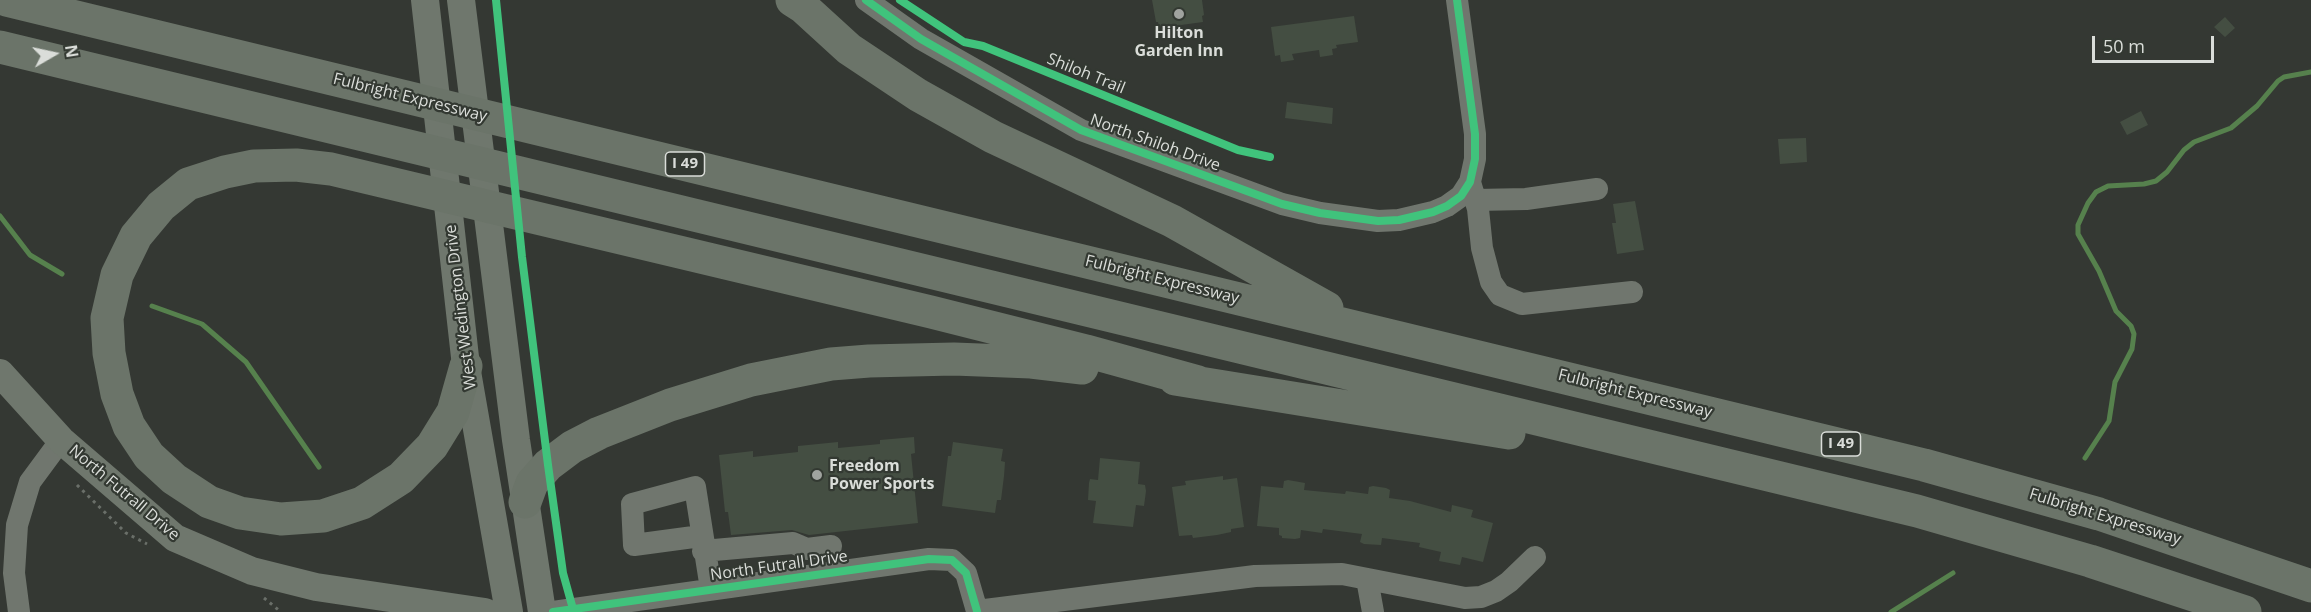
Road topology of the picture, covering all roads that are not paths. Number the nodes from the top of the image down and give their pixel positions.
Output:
1 (6, 0) edge
2 (425, 0) edge
3 (461, 0) edge
4 (792, 0) edge
5 (866, 0) edge
6 (1457, 0) edge
7 (0, 47) edge
8 (1597, 189) dead end
9 (1469, 193) junction
10 (1632, 292) dead end
11 (1364, 328) junction
12 (466, 366) junction
13 (0, 373) edge
14 (1198, 382) junction
15 (61, 440) junction
16 (1774, 476) junction
17 (525, 502) junction
18 (831, 546) dead end
19 (1535, 557) dead end
20 (1367, 579) junction
21 (2311, 586) edge
22 (702, 598) edge
23 (977, 611) edge
24 (20, 612) edge
25 (485, 612) edge
26 (509, 612) edge
27 (542, 612) edge
28 (553, 612) edge
29 (1372, 612) edge
30 (2245, 612) edge

1 - 11 highway, Fulbright Expressway / I 49
2 - 12 main road, West Wedington Drive
3 - 17 main road
4 - 11 highway
5 - 9 street, North Shiloh Drive
6 - 9 street
7 - 16 highway
8 - 9 street
9 - 10 street
11 - 21 highway, Fulbright Expressway / I 49
12 - 14 highway
12 - 26 main road, West Wedington Drive
13 - 15 main road, North Futrall Drive
14 - 16 highway
14 - 17 highway
15 - 24 street
15 - 25 main road, North Futrall Drive
16 - 30 highway
17 - 27 main road
18 - 22 street
19 - 20 street, North Futrall Drive
20 - 23 street, North Futrall Drive
20 - 29 street
22 - 23 street, North Futrall Drive
22 - 28 street, North Futrall Drive

